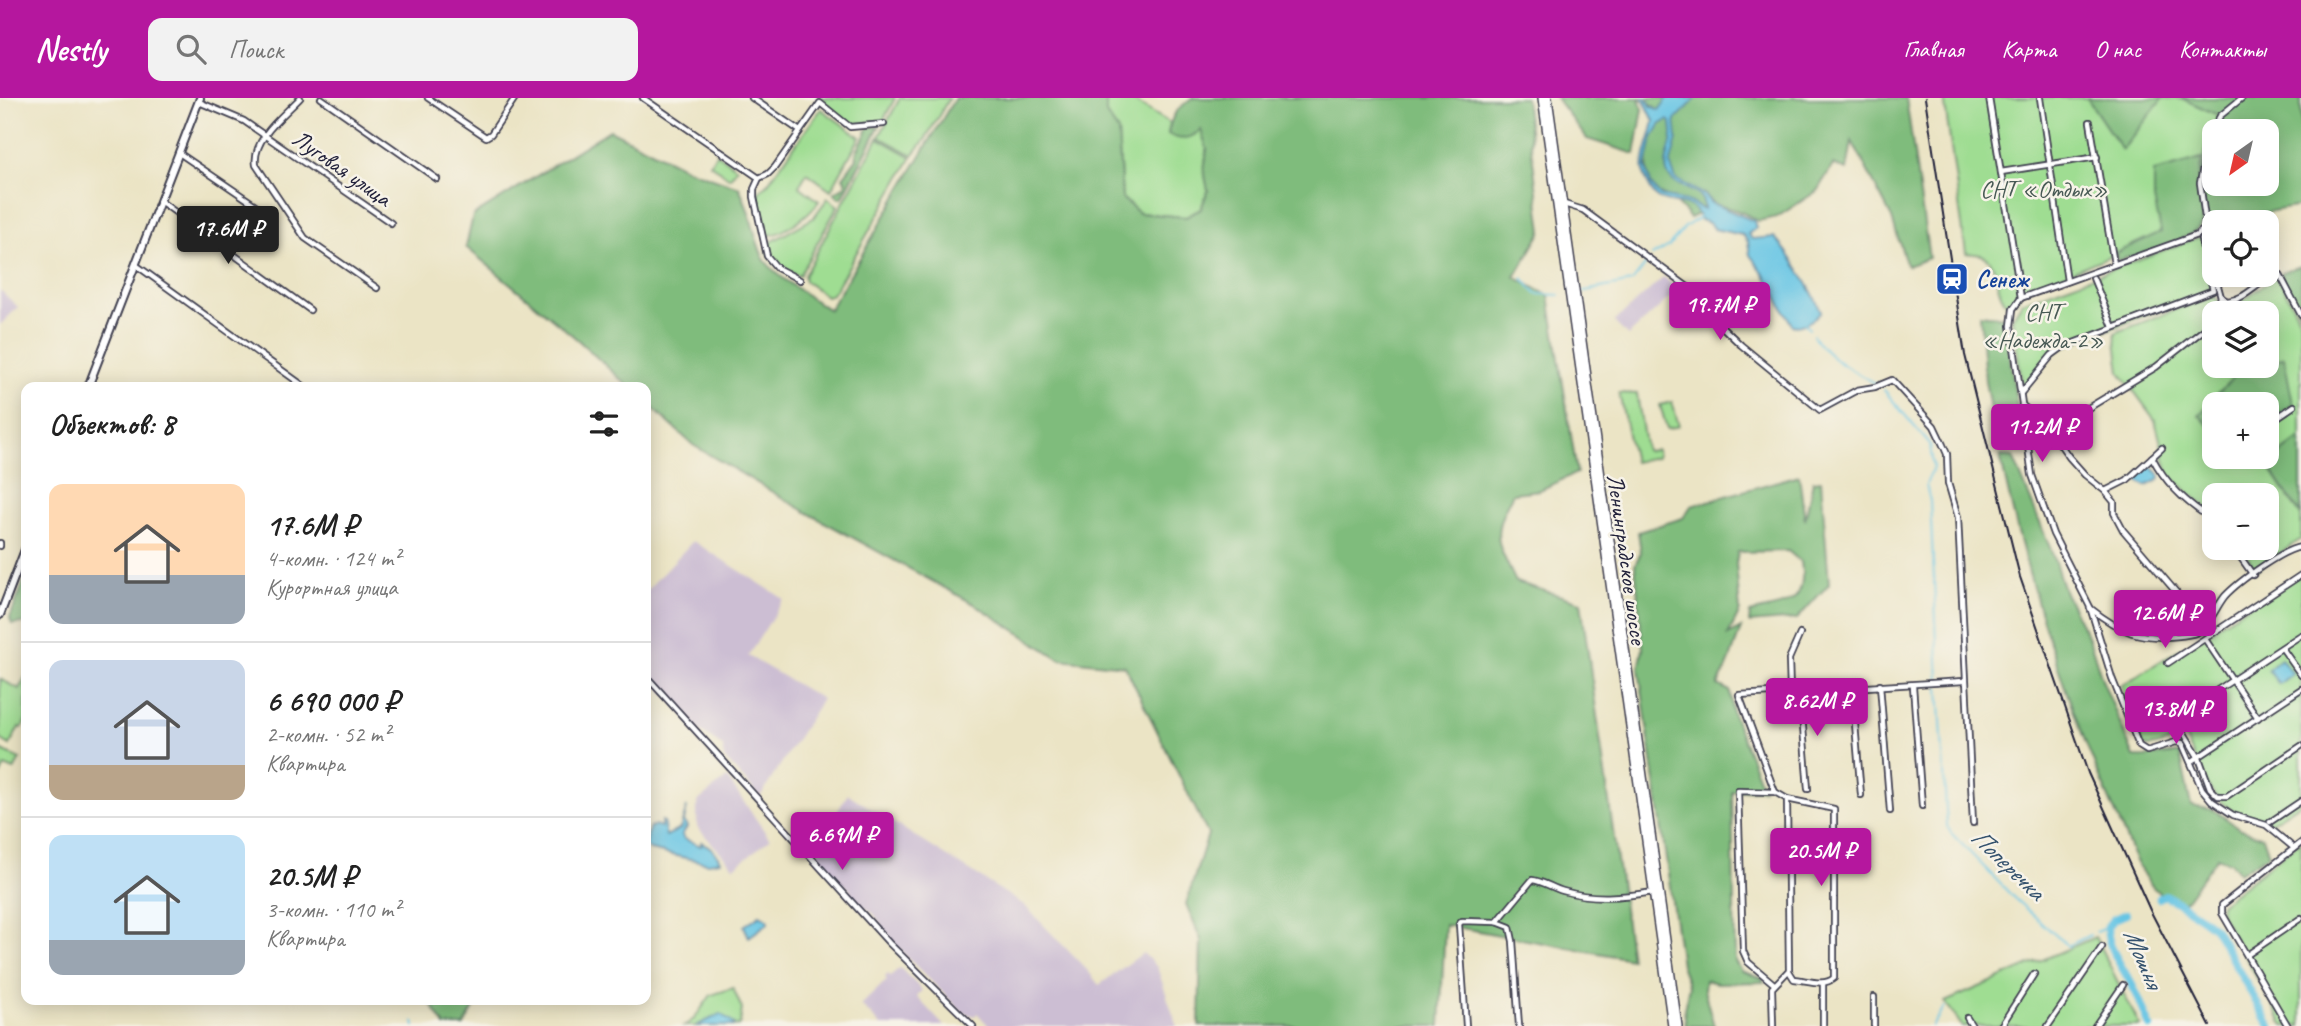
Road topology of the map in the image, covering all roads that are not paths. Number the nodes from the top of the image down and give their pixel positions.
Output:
1 (300, 98) edge
2 (321, 98) edge
3 (428, 98) edge
4 (515, 98) edge
5 (643, 98) edge
6 (752, 98) edge
7 (1542, 98) edge
8 (1548, 98) edge
9 (1989, 98) edge
10 (2040, 98) edge
11 (2242, 98) edge
12 (199, 100) edge
13 (2090, 122) dead end
14 (884, 124) dead end
15 (800, 131) junction
16 (265, 135) junction
17 (179, 153) junction
18 (2096, 157) junction
19 (2049, 163) junction
20 (2001, 172) junction
21 (759, 178) junction
22 (437, 179) dead end
23 (160, 201) junction
24 (1560, 203) junction
25 (257, 206) dead end
26 (2204, 210) edge
27 (390, 223) dead end
28 (2202, 230) edge
29 (2201, 240) dead end
30 (2114, 264) junction
31 (136, 265) junction
32 (2093, 278) dead end
33 (800, 279) dead end
34 (2067, 281) junction
35 (2218, 287) edge
36 (377, 288) dead end
37 (2221, 297) junction
38 (2021, 298) junction
39 (310, 310) dead end
40 (2301, 315) edge
41 (2113, 327) junction
42 (91, 382) edge
43 (298, 382) edge
44 (2020, 393) junction
45 (2022, 404) junction
46 (2294, 406) dead end
47 (2279, 416) edge
48 (2048, 427) junction
49 (2162, 447) dead end
50 (2152, 457) junction
51 (2105, 491) junction
52 (2202, 513) edge
53 (2299, 546) edge
54 (21, 560) edge
55 (2242, 560) edge
56 (2253, 575) junction
57 (2301, 575) edge
58 (2090, 607) junction
59 (0, 615) edge
60 (2205, 626) junction
61 (1800, 634) dead end
62 (2301, 635) edge
63 (2205, 639) junction
64 (2282, 648) junction
65 (2168, 663) dead end
66 (2301, 675) edge
67 (2233, 680) junction
68 (651, 681) edge
69 (1964, 681) junction
70 (1880, 685) junction
71 (1913, 685) junction
72 (1852, 688) junction
73 (2301, 689) edge
74 (1800, 690) junction
75 (1790, 691) junction
76 (2258, 718) junction
77 (2301, 746) edge
78 (2199, 758) junction
79 (2191, 762) junction
80 (1808, 789) dead end
81 (1775, 792) junction
82 (1861, 795) dead end
83 (1787, 799) junction
84 (2301, 801) edge
85 (1922, 806) dead end
86 (1890, 811) dead end
87 (2270, 822) dead end
88 (1973, 823) dead end
89 (2301, 843) edge
90 (2294, 848) junction
91 (1654, 892) junction
92 (2301, 918) edge
93 (1497, 922) junction
94 (2102, 947) dead end
95 (2247, 956) junction
96 (1789, 970) junction
97 (2034, 974) dead end
98 (1823, 983) junction
99 (1774, 984) junction
100 (2123, 985) dead end
101 (1874, 997) dead end
102 (1967, 1018) dead end
103 (973, 1026) edge
104 (1466, 1026) edge
105 (1519, 1026) edge
106 (1672, 1026) edge
107 (1678, 1026) edge
108 (1773, 1026) edge
109 (1823, 1026) edge
110 (1874, 1026) edge
111 (1972, 1026) edge
112 (2001, 1026) edge
113 (2048, 1026) edge
114 (2095, 1026) edge
115 (2288, 1026) edge

1 - 16 street
2 - 22 street
3 - 4 street
5 - 21 street
6 - 15 street
7 - 24 highway, Ленинградское шоссе
8 - 24 highway, Ленинградское шоссе
9 - 20 street
10 - 19 street
11 - 26 street
12 - 16 street, Луговая улица
12 - 17 main road
13 - 18 street
14 - 15 street
15 - 21 street
16 - 27 street, Луговая улица
16 - 36 street
17 - 23 main road
17 - 25 street
18 - 19 street
18 - 30 street
19 - 20 street
19 - 34 street
20 - 38 street
21 - 33 street
23 - 31 main road
23 - 39 street
24 - 69 street
24 - 91 highway, Ленинградское шоссе
24 - 107 highway, Ленинградское шоссе
28 - 30 street
29 - 41 street
30 - 34 street
31 - 42 main road
31 - 43 street
32 - 41 street
34 - 38 street
35 - 37 street
37 - 40 street
37 - 48 street
38 - 44 street
41 - 44 street
44 - 45 street
45 - 48 street
45 - 58 street
46 - 47 street
48 - 51 street
49 - 50 street
50 - 51 street
50 - 52 street
51 - 60 street
53 - 56 street
54 - 59 main road
55 - 56 street
56 - 60 street
57 - 63 street
58 - 60 street
58 - 79 street
61 - 75 street
62 - 64 street
63 - 65 street
63 - 67 street
64 - 66 street
64 - 67 street
67 - 76 street
67 - 78 street
68 - 103 street
69 - 71 street
69 - 88 street
70 - 71 street
70 - 72 street
70 - 86 street
71 - 85 street
72 - 74 street
72 - 82 street
73 - 76 street
74 - 75 street
74 - 80 street
75 - 81 street
76 - 78 street
77 - 78 street
78 - 79 street
79 - 90 street
81 - 83 street
81 - 99 street
83 - 96 street
83 - 98 street
84 - 87 street
89 - 90 street
90 - 95 street
91 - 93 street
91 - 106 highway, Ленинградское шоссе
92 - 95 street
93 - 104 street
93 - 105 street
94 - 113 street
95 - 115 street
96 - 98 street
96 - 99 street
97 - 112 street
98 - 109 street
99 - 108 street
100 - 114 street
101 - 110 street
102 - 111 street

